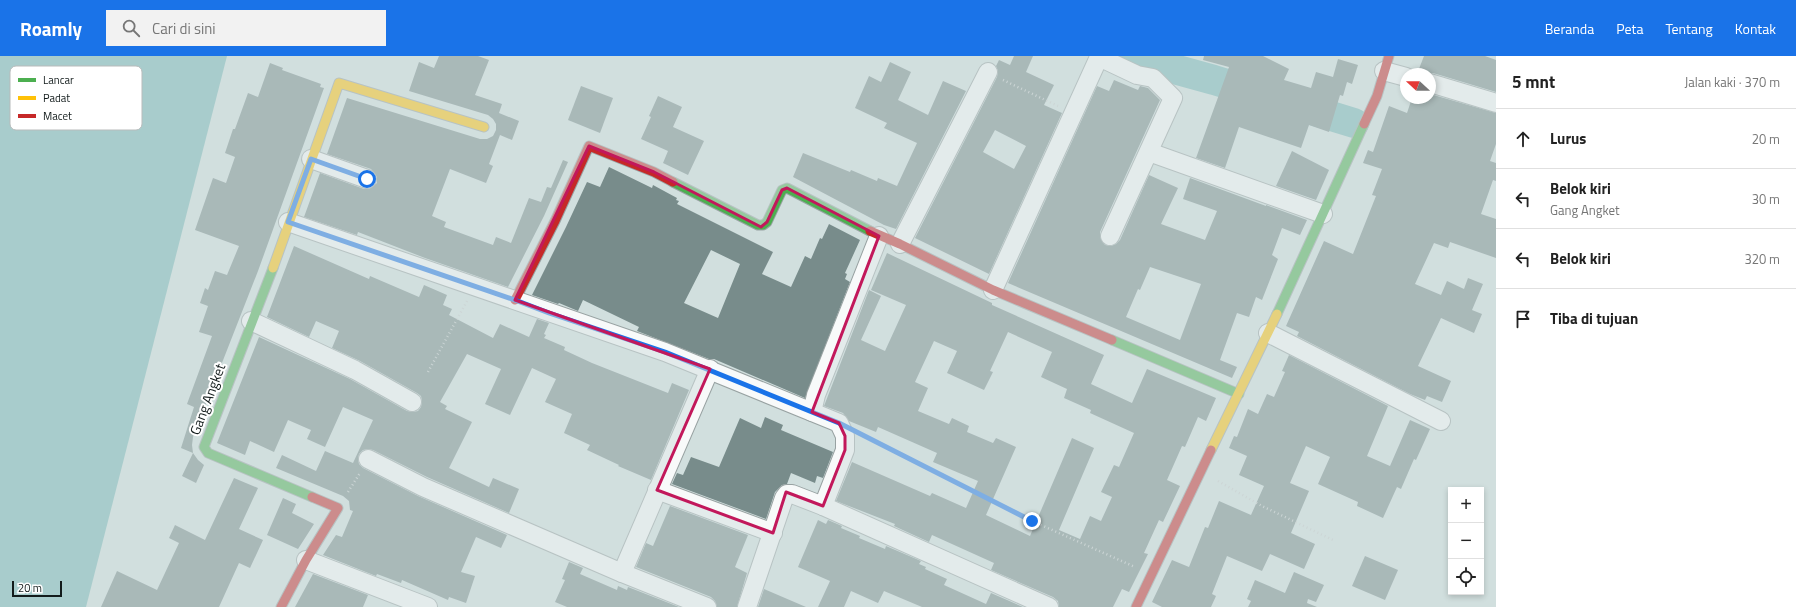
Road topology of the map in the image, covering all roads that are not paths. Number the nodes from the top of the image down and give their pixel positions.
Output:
1 (1386, 63) edge
2 (988, 72) road end
3 (1400, 73) edge
4 (1436, 85) edge
5 (1496, 103) edge
6 (484, 127) dead end
7 (1149, 152) junction
8 (311, 159) junction
9 (367, 179) dead end
10 (1323, 214) junction
11 (288, 222) junction
12 (879, 236) junction
13 (1110, 236) dead end
14 (900, 244) junction
15 (993, 290) junction
16 (515, 300) junction
17 (251, 322) junction
18 (1268, 333) junction
19 (710, 370) junction
20 (1239, 394) junction
21 (412, 402) dead end
22 (812, 412) junction
23 (1441, 421) dead end
24 (368, 459) road end
25 (657, 490) junction
26 (823, 506) junction
27 (773, 533) junction
28 (306, 560) junction
29 (622, 573) junction
30 (281, 607) edge
31 (428, 607) edge
32 (707, 607) edge
33 (747, 607) edge
34 (1049, 607) edge
35 (1136, 607) edge

1 - 3 street
1 - 10 street
2 - 14 street
4 - 5 street
6 - 8 street, Gang Angket
7 - 10 street
7 - 13 street
7 - 15 street
8 - 9 street
8 - 11 street, Gang Angket
10 - 18 street
11 - 16 street
11 - 17 street, Gang Angket
12 - 14 street
12 - 16 street
12 - 22 street
14 - 15 street
15 - 20 street
16 - 19 street
17 - 21 street
17 - 28 street, Gang Angket
18 - 20 street
18 - 23 street
19 - 22 street
19 - 25 street
20 - 35 street
22 - 26 street
24 - 29 street
25 - 27 street
25 - 29 street
26 - 27 street
26 - 34 street
27 - 33 street
28 - 30 street
28 - 31 street
29 - 32 street

